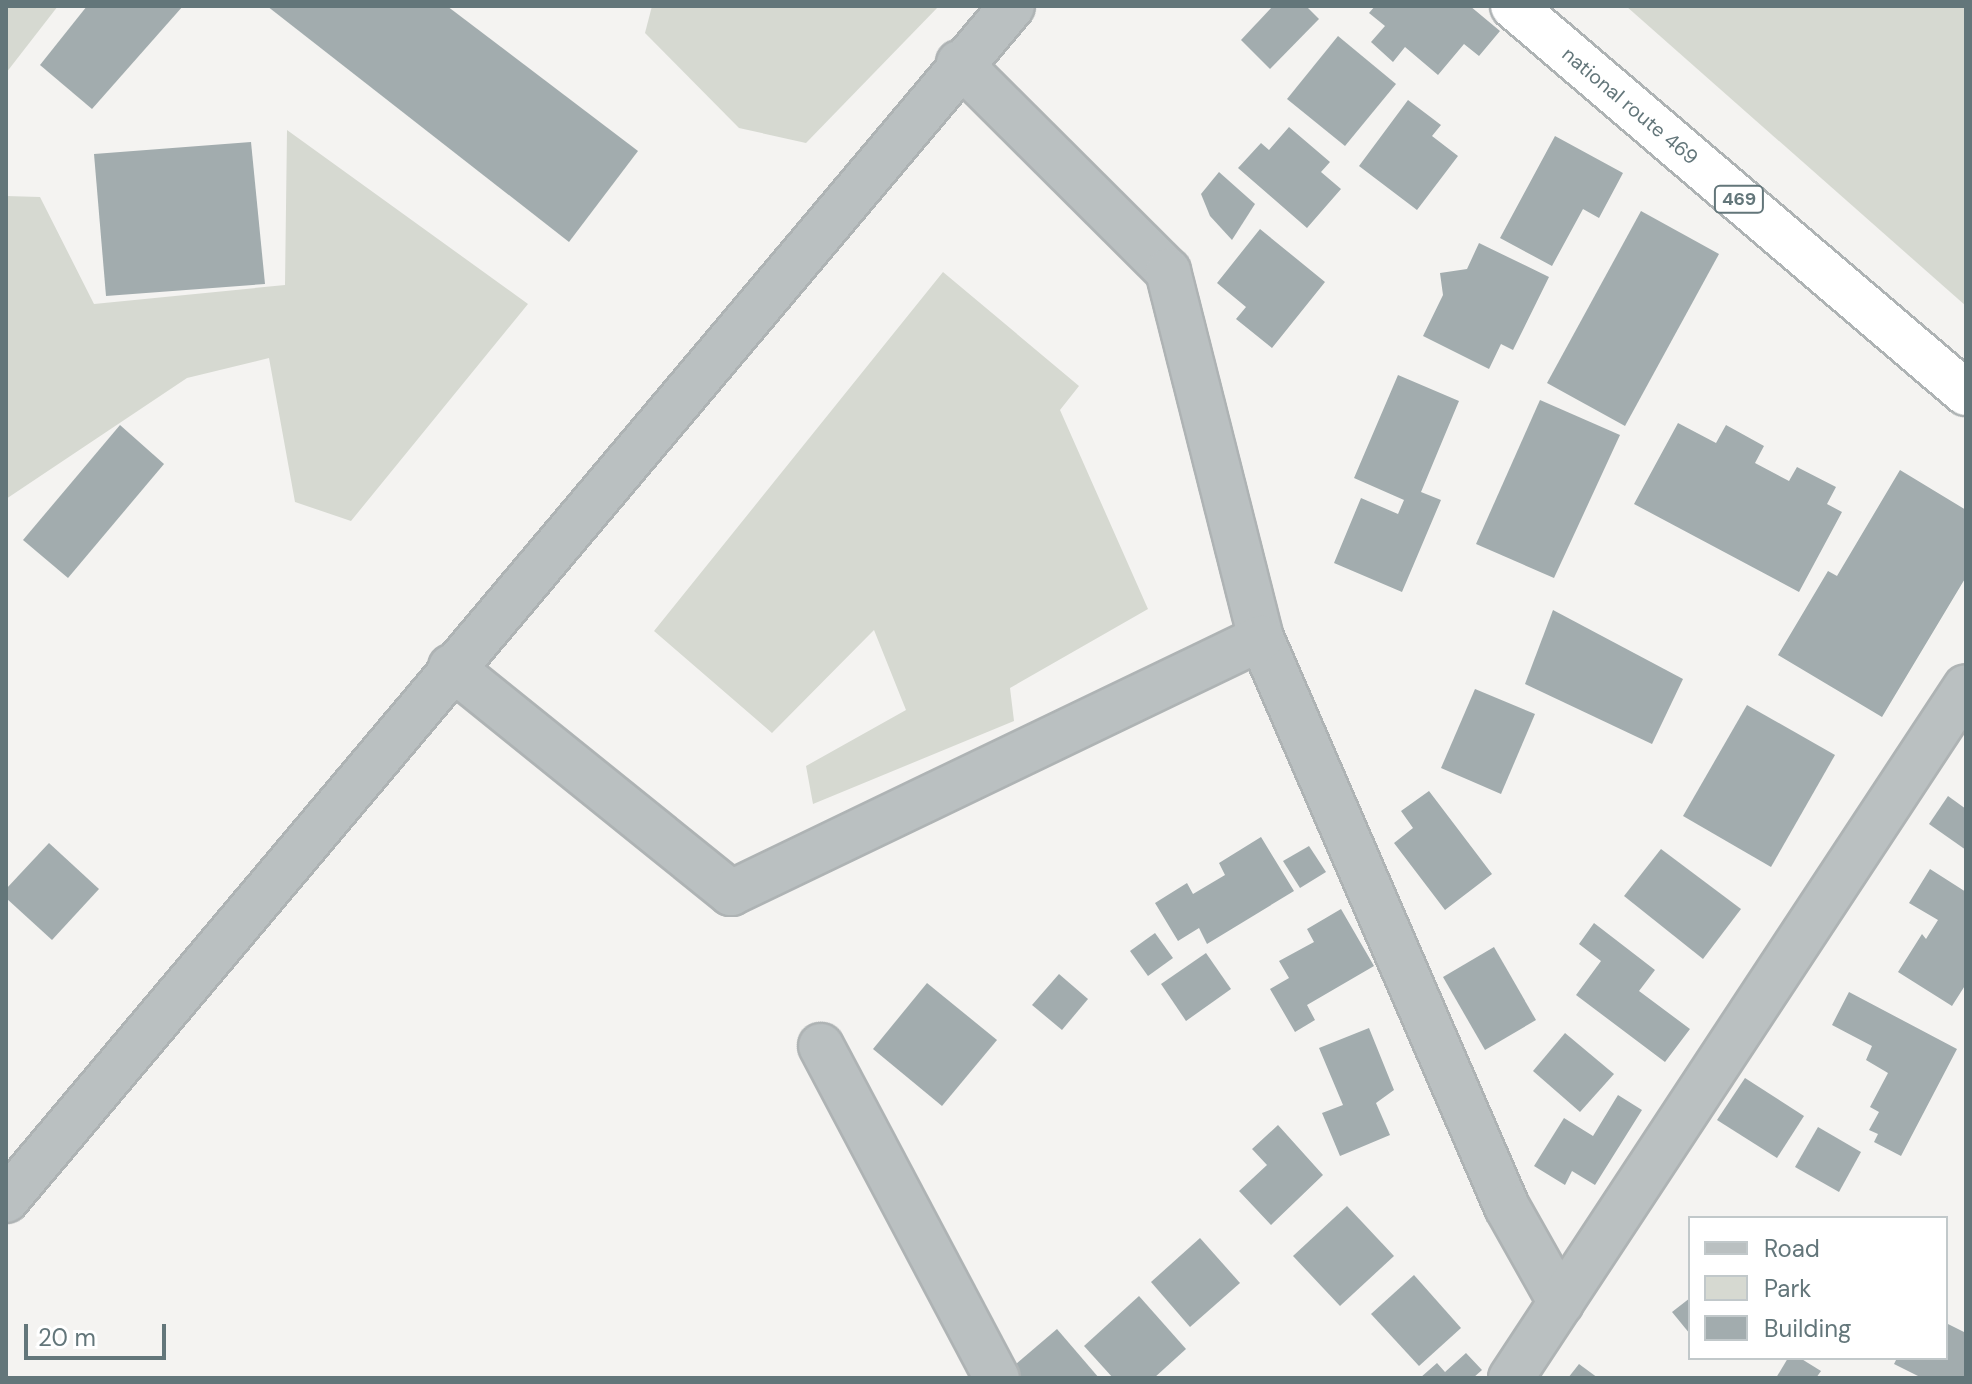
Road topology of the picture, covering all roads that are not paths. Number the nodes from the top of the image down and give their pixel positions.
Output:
1 (1012, 6) edge
2 (1513, 6) edge
3 (959, 63) junction
4 (1966, 393) edge
5 (1261, 638) junction
6 (451, 667) junction
7 (1966, 687) edge
8 (821, 1046) dead end
9 (6, 1200) edge
10 (1561, 1303) junction
11 (997, 1378) edge
12 (1511, 1378) edge

1 - 3 street
2 - 4 highway, national route 469 / 469
3 - 5 street
3 - 6 street
5 - 6 street
5 - 10 street
6 - 9 street
7 - 10 street
8 - 11 street
10 - 12 street

